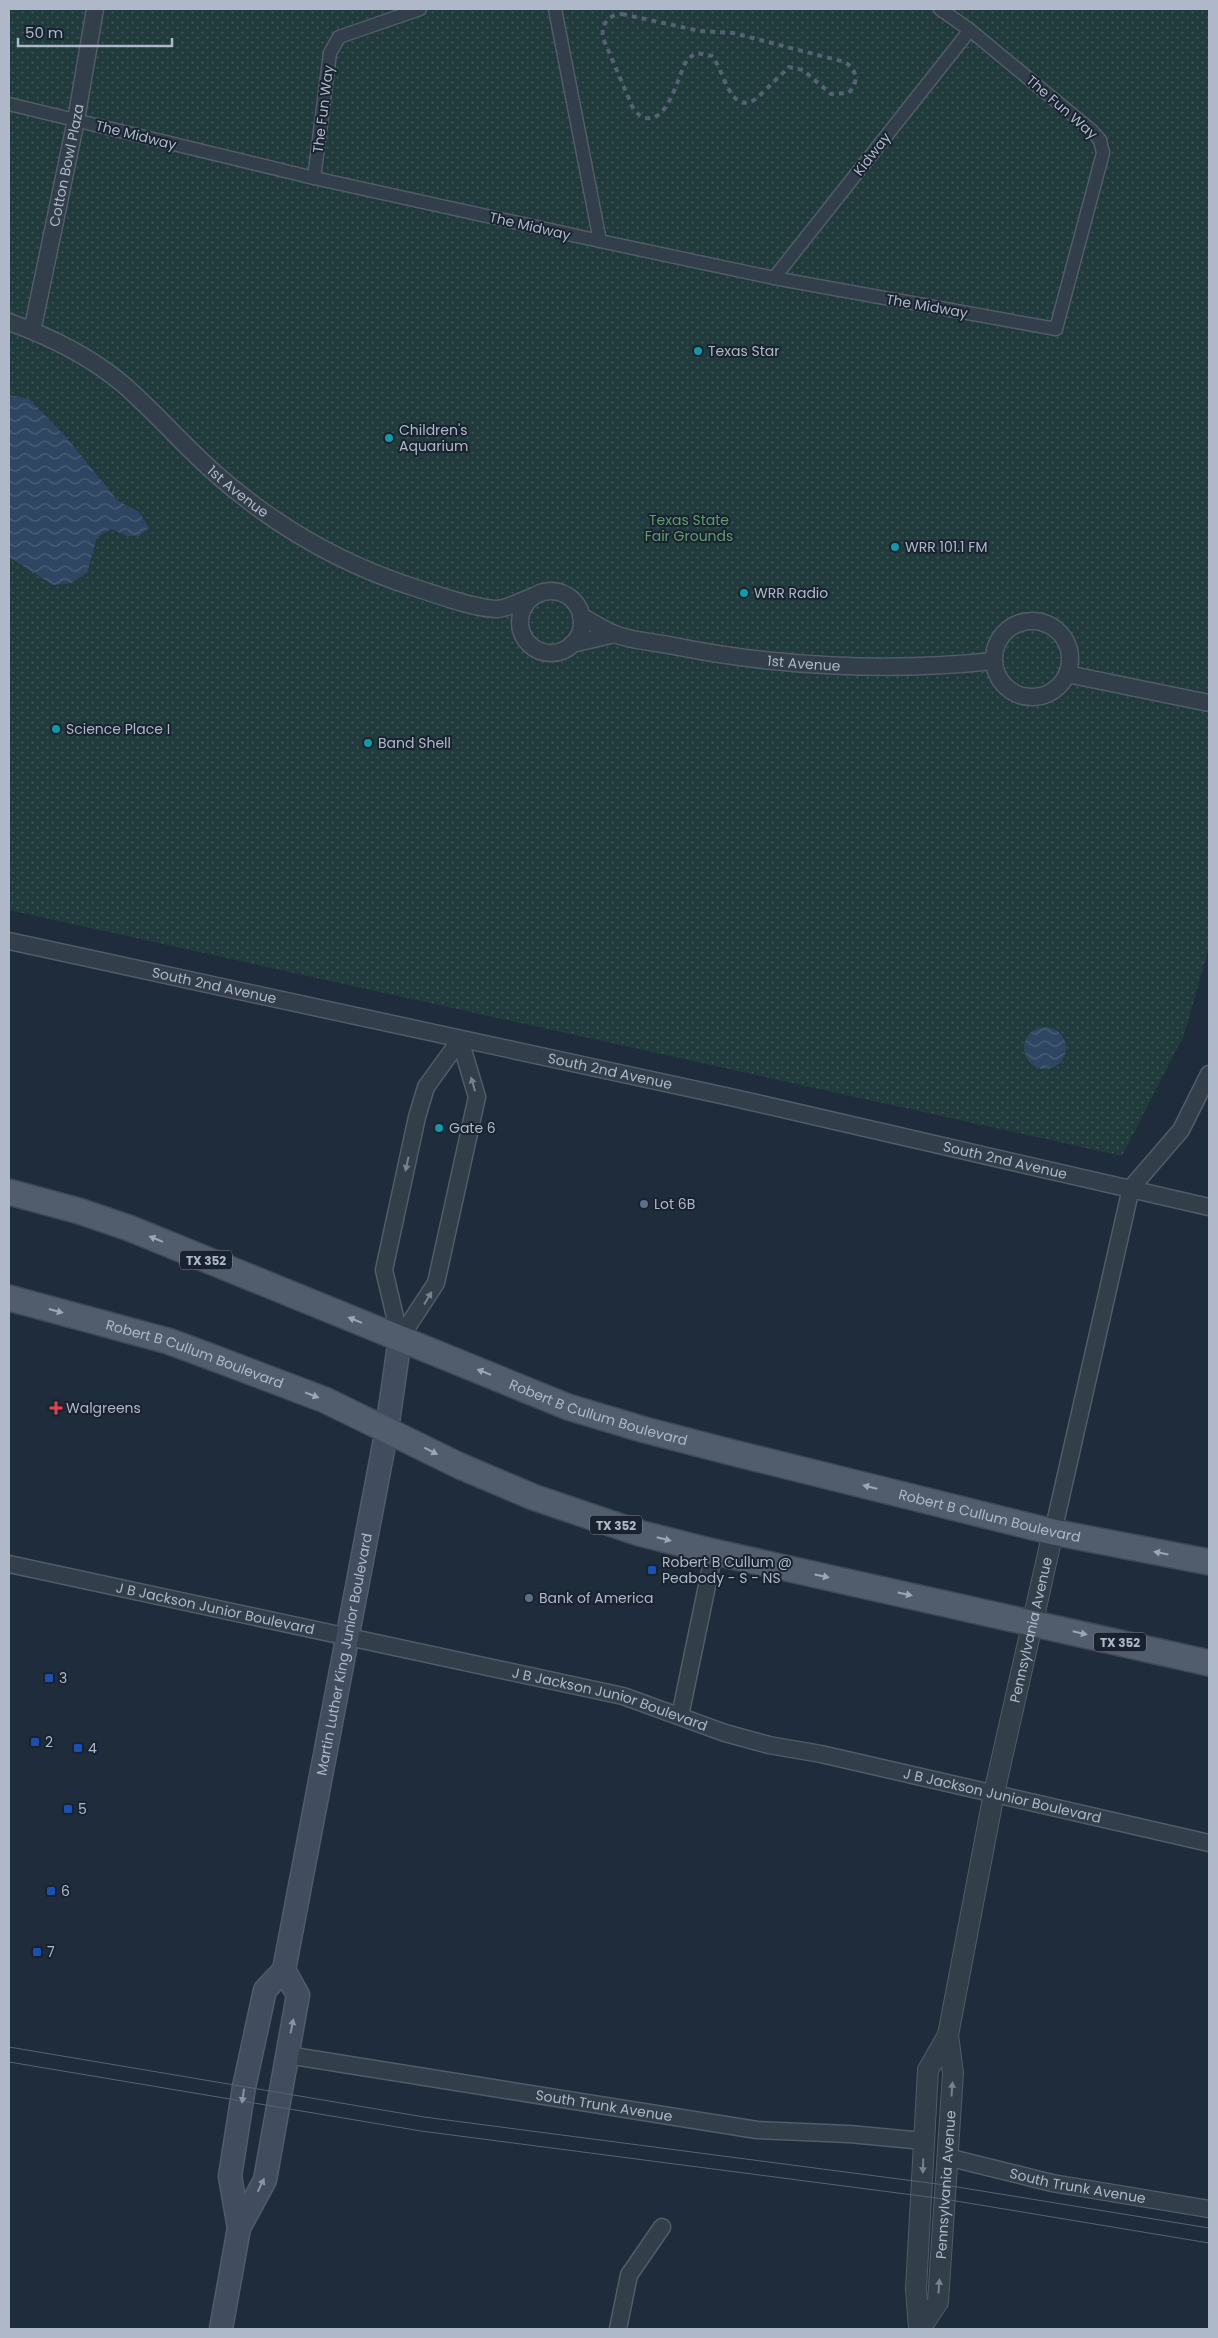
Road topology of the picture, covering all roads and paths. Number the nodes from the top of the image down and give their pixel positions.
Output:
1 (95, 9) edge
2 (420, 9) edge
3 (555, 9) edge
4 (940, 9) edge
5 (970, 30) junction
6 (9, 104) edge
7 (76, 120) junction
8 (314, 178) junction
9 (600, 241) junction
10 (774, 278) junction
11 (9, 322) edge
12 (34, 322) dead end
13 (1056, 330) joint
14 (532, 597) junction
15 (497, 609) junction
16 (581, 616) junction
17 (615, 634) junction
18 (522, 635) junction
19 (572, 644) junction
20 (994, 661) junction
21 (1066, 674) junction
22 (1209, 703) edge
23 (9, 941) edge
24 (460, 1040) junction
25 (1209, 1074) edge
26 (1131, 1188) junction
27 (9, 1192) edge
28 (1209, 1207) edge
29 (9, 1298) edge
30 (400, 1338) junction
31 (387, 1430) junction
32 (1053, 1532) junction
33 (714, 1552) junction
34 (1209, 1562) edge
35 (9, 1564) edge
36 (1033, 1622) junction
37 (348, 1637) junction
38 (1209, 1663) edge
39 (680, 1716) junction
40 (994, 1793) junction
41 (1209, 1843) edge
42 (284, 1970) junction
43 (948, 2035) junction
44 (287, 2054) junction
45 (924, 2141) junction
46 (947, 2157) junction
47 (1209, 2210) edge
48 (662, 2227) dead end
49 (239, 2228) junction
50 (221, 2329) edge
51 (618, 2329) edge
52 (920, 2329) edge

1 - 7 street, Cotton Bowl Plaza
2 - 8 street, The Fun Way
3 - 9 street
4 - 5 street, The Fun Way
5 - 10 street, Kidway
5 - 13 street, The Fun Way
6 - 7 street, The Midway
7 - 8 street, The Midway
7 - 12 street, Cotton Bowl Plaza
8 - 9 street, The Midway
9 - 10 street, The Midway
10 - 13 street, The Midway
11 - 15 street, 1st Avenue
14 - 15 street
14 - 16 street
14 - 18 street
15 - 18 street
16 - 17 street, 1st Avenue
16 - 19 street
17 - 19 street, 1st Avenue
17 - 20 street, 1st Avenue
18 - 19 street
20 - 21 street
20 - 21 street
21 - 22 street
23 - 24 street, South 2nd Avenue
24 - 26 street, South 2nd Avenue
30 -> 24 street, Martin Luther King Junior Boulevard
24 -> 30 street, Martin Luther King Junior Boulevard
25 - 26 street, Pennsylvania Avenue
26 - 28 street, South 2nd Avenue
26 - 32 street, Pennsylvania Avenue
30 -> 27 main road, Robert B Cullum Boulevard / TX 352
29 -> 31 main road, Robert B Cullum Boulevard / TX 352
30 - 31 main road, Martin Luther King Junior Boulevard
32 -> 30 main road, Robert B Cullum Boulevard / TX 352
31 -> 33 main road, Robert B Cullum Boulevard / TX 352
31 - 37 main road, Martin Luther King Junior Boulevard
34 -> 32 main road, Robert B Cullum Boulevard / TX 352
32 - 36 street, Pennsylvania Avenue
33 -> 36 main road, Robert B Cullum Boulevard / TX 352
33 - 39 street
35 - 37 street, J B Jackson Junior Boulevard
36 -> 38 main road, Robert B Cullum Boulevard / TX 352
36 - 40 street, Pennsylvania Avenue
37 - 39 street, J B Jackson Junior Boulevard
37 - 42 main road, Martin Luther King Junior Boulevard
39 - 40 street, J B Jackson Junior Boulevard
40 - 41 street, J B Jackson Junior Boulevard
40 - 43 street, Pennsylvania Avenue
44 -> 42 main road
42 -> 49 main road
43 - 45 street, Pennsylvania Avenue
46 -> 43 street, Pennsylvania Avenue
44 - 45 street, South Trunk Avenue
49 -> 44 main road
45 -> 52 street, Pennsylvania Avenue
46 - 47 street, South Trunk Avenue
52 -> 46 street, Pennsylvania Avenue
48 - 51 street
49 - 50 main road

